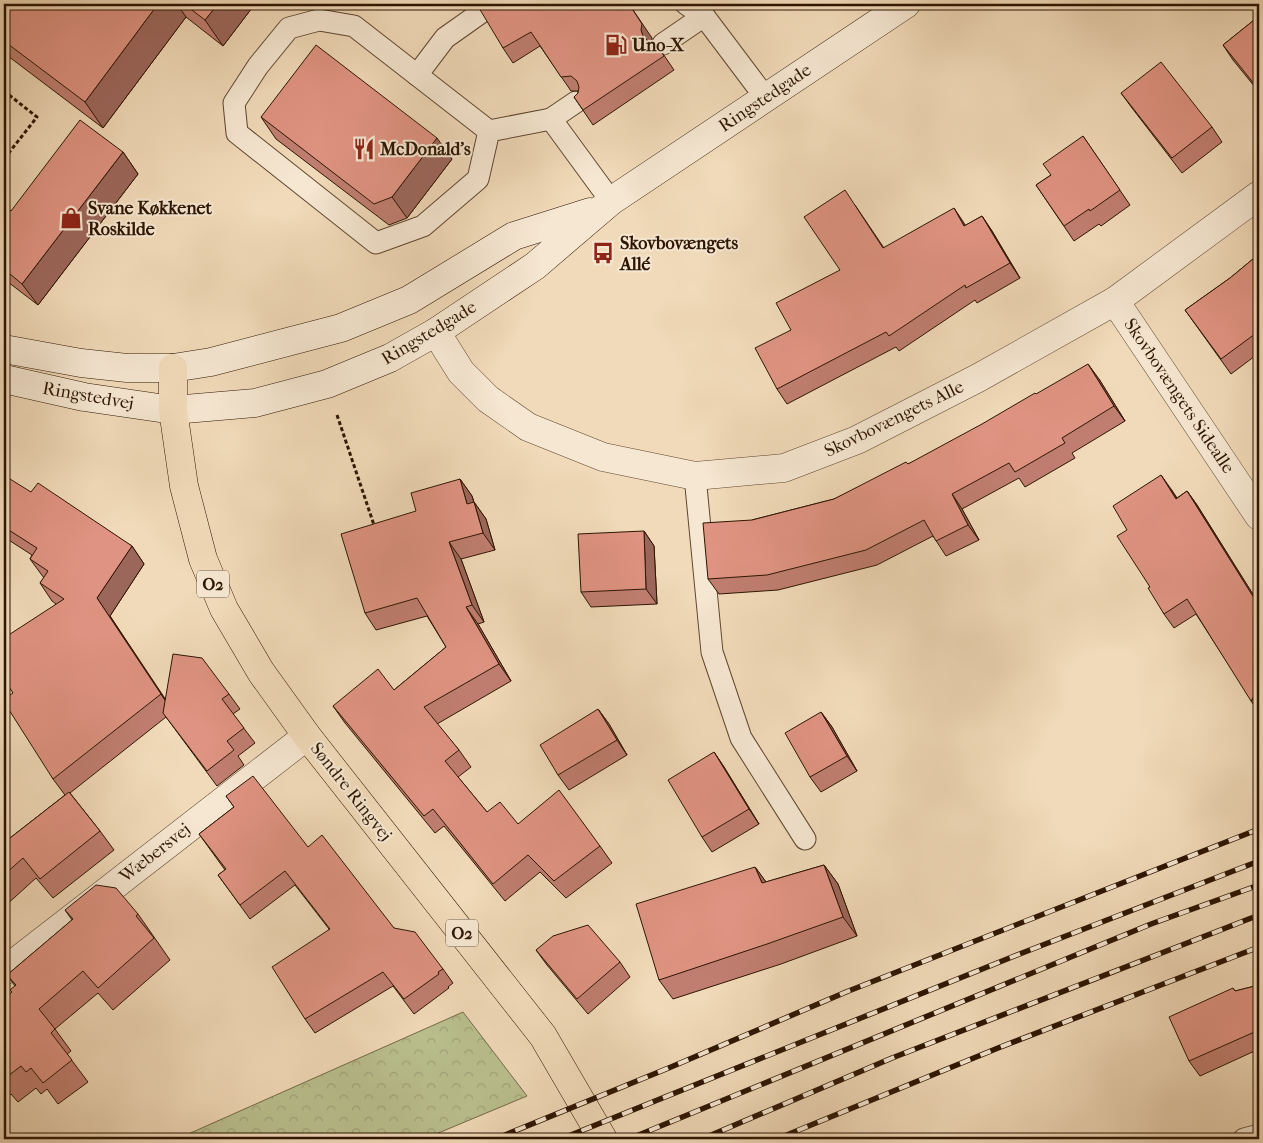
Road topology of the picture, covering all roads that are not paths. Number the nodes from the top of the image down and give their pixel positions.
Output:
1 (493, 4) edge
2 (686, 4) edge
3 (906, 4) edge
4 (704, 16) junction
5 (663, 44) dead end
6 (417, 75) junction
7 (765, 97) junction
8 (576, 102) edge
9 (551, 119) junction
10 (489, 131) junction
11 (1259, 195) edge
12 (605, 205) junction
13 (1115, 301) junction
14 (436, 332) junction
15 (4, 349) edge
16 (173, 368) junction
17 (4, 379) edge
18 (173, 410) junction
19 (695, 476) junction
20 (1259, 516) edge
21 (307, 736) junction
22 (805, 839) dead end
23 (4, 970) edge
24 (1259, 1135) edge
25 (603, 1139) edge
26 (1244, 1139) edge

1 - 6 lane
2 - 4 lane
3 - 7 street, Ringstedgade
4 - 5 lane
4 - 7 lane
6 - 10 lane
6 - 10 lane
7 - 12 street, Ringstedgade
8 - 9 lane
9 - 10 lane
9 - 12 lane
11 - 13 street, Skovbovængets Alle
12 - 14 street, Ringstedgade
12 - 16 street, Ringstedgade
13 - 19 street, Skovbovængets Alle
13 - 20 street, Skovbovængets Sidealle
14 - 18 street, Ringstedgade
14 - 19 street, Skovbovængets Alle
15 - 16 street, Ringstedvej
16 - 18 main road, O2
17 - 18 street, Ringstedvej
18 - 21 main road, Søndre Ringvej / O2
19 - 22 lane
21 - 23 street, Wæbersvej
21 - 25 main road, Søndre Ringvej / O2
24 - 26 lane

